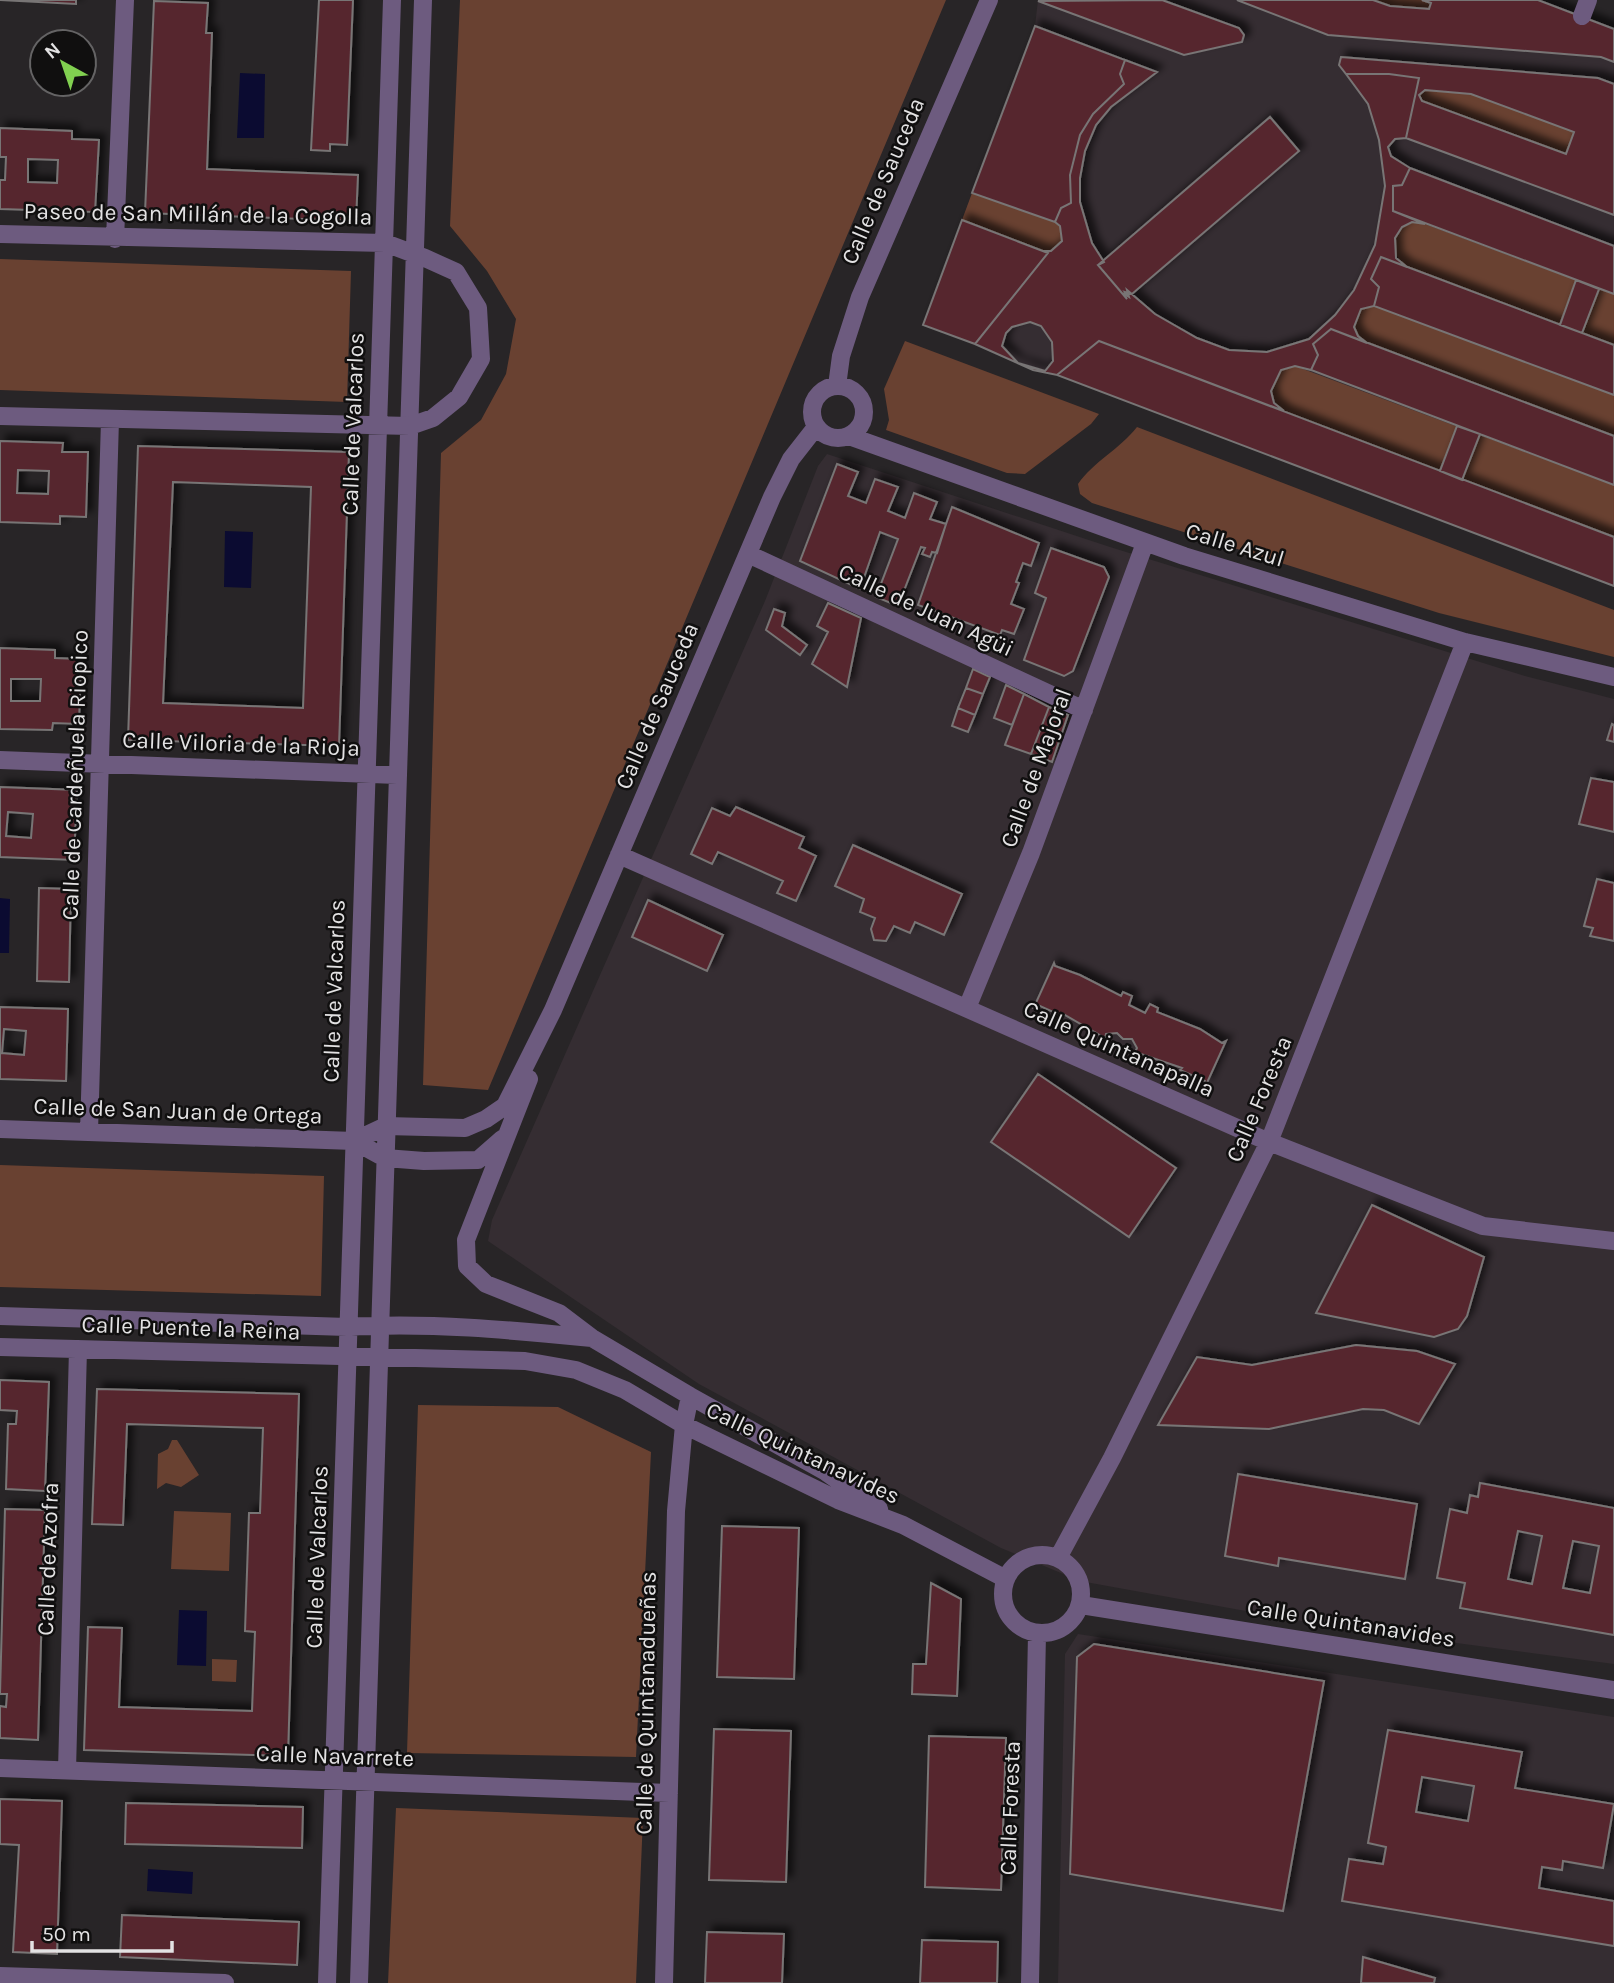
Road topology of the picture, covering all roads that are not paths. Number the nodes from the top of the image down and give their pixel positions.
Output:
1 (125, 0) edge
2 (392, 0) edge
3 (423, 0) edge
4 (989, 0) edge
5 (0, 234) edge
6 (115, 239) junction
7 (385, 243) junction
8 (415, 253) junction
9 (836, 386) junction
10 (0, 416) edge
11 (110, 420) junction
12 (410, 426) junction
13 (816, 427) junction
14 (377, 428) junction
15 (849, 436) junction
16 (1145, 543) junction
17 (748, 554) junction
18 (1465, 642) junction
19 (1614, 677) edge
20 (1084, 710) junction
21 (0, 760) edge
22 (100, 764) junction
23 (366, 772) junction
24 (397, 775) junction
25 (619, 855) junction
26 (967, 1008) junction
27 (553, 1010) junction
28 (386, 1126) junction
29 (0, 1129) edge
30 (509, 1131) junction
31 (89, 1132) junction
32 (354, 1141) junction
33 (1269, 1142) junction
34 (385, 1158) junction
35 (1614, 1241) edge
36 (0, 1316) edge
37 (380, 1325) junction
38 (347, 1327) junction
39 (592, 1338) junction
40 (0, 1347) edge
41 (78, 1349) junction
42 (346, 1357) junction
43 (380, 1357) junction
44 (690, 1396) junction
45 (684, 1425) junction
46 (903, 1525) junction
47 (1058, 1558) junction
48 (1006, 1579) junction
49 (1081, 1605) junction
50 (1037, 1634) junction
51 (1614, 1690) edge
52 (0, 1768) edge
53 (66, 1769) junction
54 (334, 1781) junction
55 (365, 1782) junction
56 (668, 1793) junction
57 (0, 1976) edge
58 (225, 1983) edge
59 (327, 1983) edge
60 (359, 1983) edge
61 (664, 1983) edge
62 (1030, 1983) edge

1 - 6 street
2 - 7 street, Calle de Valcarlos
3 - 8 street
4 - 9 street, Calle de Sauceda
5 - 6 street, Paseo de San Millán de la Cogolla
6 - 7 street, Paseo de San Millán de la Cogolla
7 - 8 street, Paseo de San Millán de la Cogolla
7 - 14 street, Calle de Valcarlos
8 - 12 street
8 - 12 street, Paseo de San Millán de la Cogolla
9 - 13 street
9 - 15 street
10 - 11 street, Paseo de San Millán de la Cogolla
11 - 14 street, Paseo de San Millán de la Cogolla
11 - 22 street, Calle de Cardeñuela Riopico
12 - 14 street, Paseo de San Millán de la Cogolla
12 - 24 street
13 - 15 street
13 - 17 street, Calle de Sauceda
14 - 23 street, Calle de Valcarlos
15 - 16 street, Calle Azul
16 - 18 street, Calle Azul
16 - 20 street, Calle de Majoral
17 - 20 street, Calle de Juan Agüi
17 - 25 street, Calle de Sauceda
18 - 19 street, Calle Azul
18 - 33 street, Calle Foresta
20 - 26 street, Calle de Majoral
21 - 22 street, Calle Viloria de la Rioja
22 - 23 street, Calle Viloria de la Rioja
22 - 31 street, Calle de Cardeñuela Riopico
23 - 24 street, Calle Viloria de la Rioja
23 - 32 street, Calle de Valcarlos
24 - 28 street
25 - 26 street, Calle Quintanapalla
25 - 27 street, Calle de Sauceda
26 - 33 street, Calle Quintanapalla
27 - 28 street, Calle de Sauceda
27 - 30 street, Calle de Sauceda
28 - 32 street, Calle de San Juan de Ortega
28 - 34 street
29 - 31 street, Calle de San Juan de Ortega
30 - 34 street, Calle de Sauceda
30 - 39 street, Calle de Sauceda
31 - 32 street, Calle de San Juan de Ortega
32 - 34 street, Calle de San Juan de Ortega
32 - 38 street, Calle de Valcarlos
33 - 35 street, Calle Quintanapalla
33 - 47 street, Calle Foresta
34 - 37 street
36 - 38 street, Calle Puente la Reina
37 - 38 street, Calle Puente la Reina
37 - 39 street, Calle Quintanavides
37 - 43 street
38 - 42 street, Calle de Valcarlos
39 - 44 street, Calle Quintanavides
40 - 41 street, Calle Puente la Reina
41 - 42 street, Calle Puente la Reina
41 - 53 street, Calle de Azofra
42 - 43 street, Calle Puente la Reina
42 - 54 street, Calle de Valcarlos
43 - 45 street, Calle Quintanavides
43 - 55 street
44 - 45 street, Calle Quintanavides
44 - 46 street, Calle Quintanavides
45 - 46 street, Calle Quintanavides
45 - 56 street, Calle de Quintanadueñas
46 - 48 street, Calle Quintanavides
47 - 48 street
47 - 49 street
48 - 50 street
49 - 50 street
49 - 51 street, Calle Quintanavides
50 - 62 street, Calle Foresta
52 - 53 street, Calle Navarrete
53 - 54 street, Calle Navarrete
54 - 55 street, Calle Navarrete
54 - 59 street, Calle de Valcarlos
55 - 56 street, Calle Navarrete
55 - 60 street
56 - 61 street, Calle de Quintanadueñas
57 - 58 street

